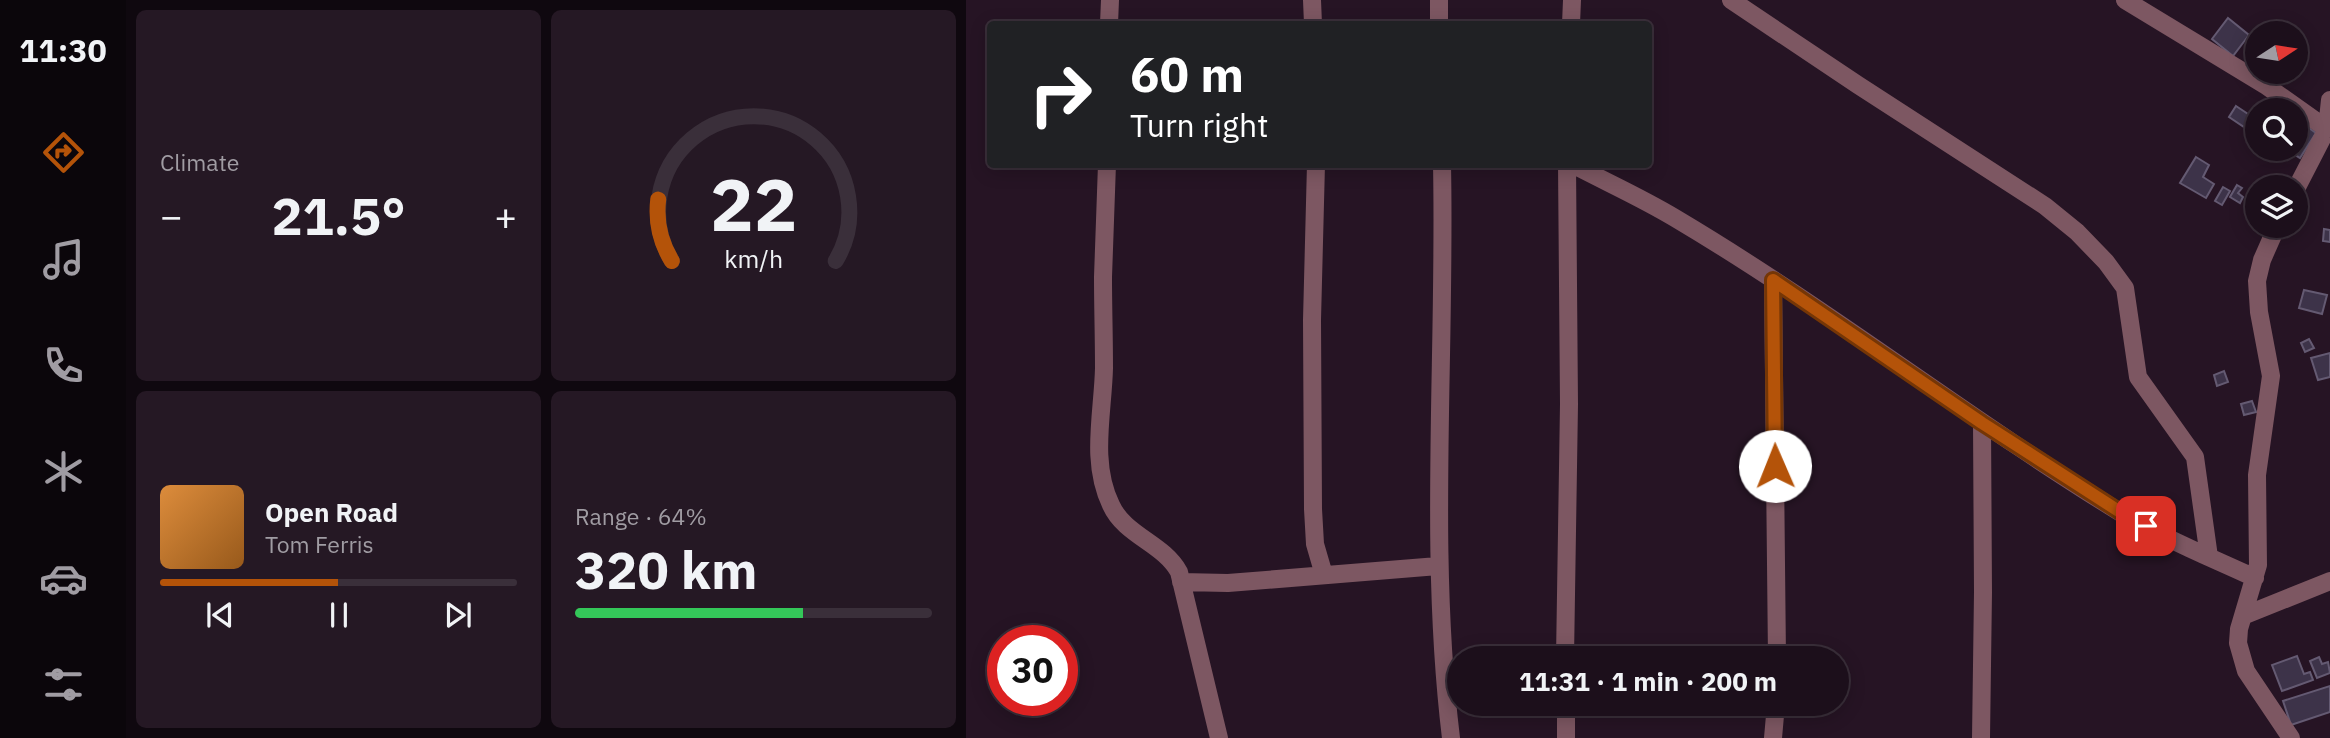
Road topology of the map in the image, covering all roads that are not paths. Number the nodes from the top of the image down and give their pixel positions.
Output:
1 (1110, 0) edge
2 (1312, 0) edge
3 (1439, 0) edge
4 (1572, 0) edge
5 (1731, 0) edge
6 (2125, 0) edge
7 (1110, 21) edge
8 (1313, 21) edge
9 (1439, 21) edge
10 (1571, 21) edge
11 (2330, 100) edge
12 (2327, 129) junction
13 (1107, 168) edge
14 (1316, 168) edge
15 (1442, 168) edge
16 (1569, 168) edge
17 (1577, 168) edge
18 (2303, 175) edge
19 (2272, 238) edge
20 (1773, 280) junction
21 (1982, 423) junction
22 (2209, 557) junction
23 (1438, 566) junction
24 (1324, 575) junction
25 (2255, 578) junction
26 (2330, 580) edge
27 (1181, 582) junction
28 (2243, 616) junction
29 (1566, 646) edge
30 (1777, 646) edge
31 (1566, 716) edge
32 (1775, 716) edge
33 (1219, 738) edge
34 (1451, 738) edge
35 (1566, 738) edge
36 (1773, 738) edge
37 (1981, 738) edge
38 (2291, 738) edge

1 - 7 street
2 - 8 street
3 - 9 street
4 - 10 street
5 - 22 street
6 - 12 street
11 - 12 street
12 - 18 street
13 - 27 street
14 - 24 street
15 - 23 street
16 - 29 street
17 - 20 street
19 - 25 street
20 - 21 street
20 - 30 street
21 - 22 street
21 - 37 street
22 - 25 street
23 - 24 street
23 - 34 street
24 - 27 street
25 - 28 street
26 - 28 street
27 - 33 street
28 - 38 street
31 - 35 street
32 - 36 street

